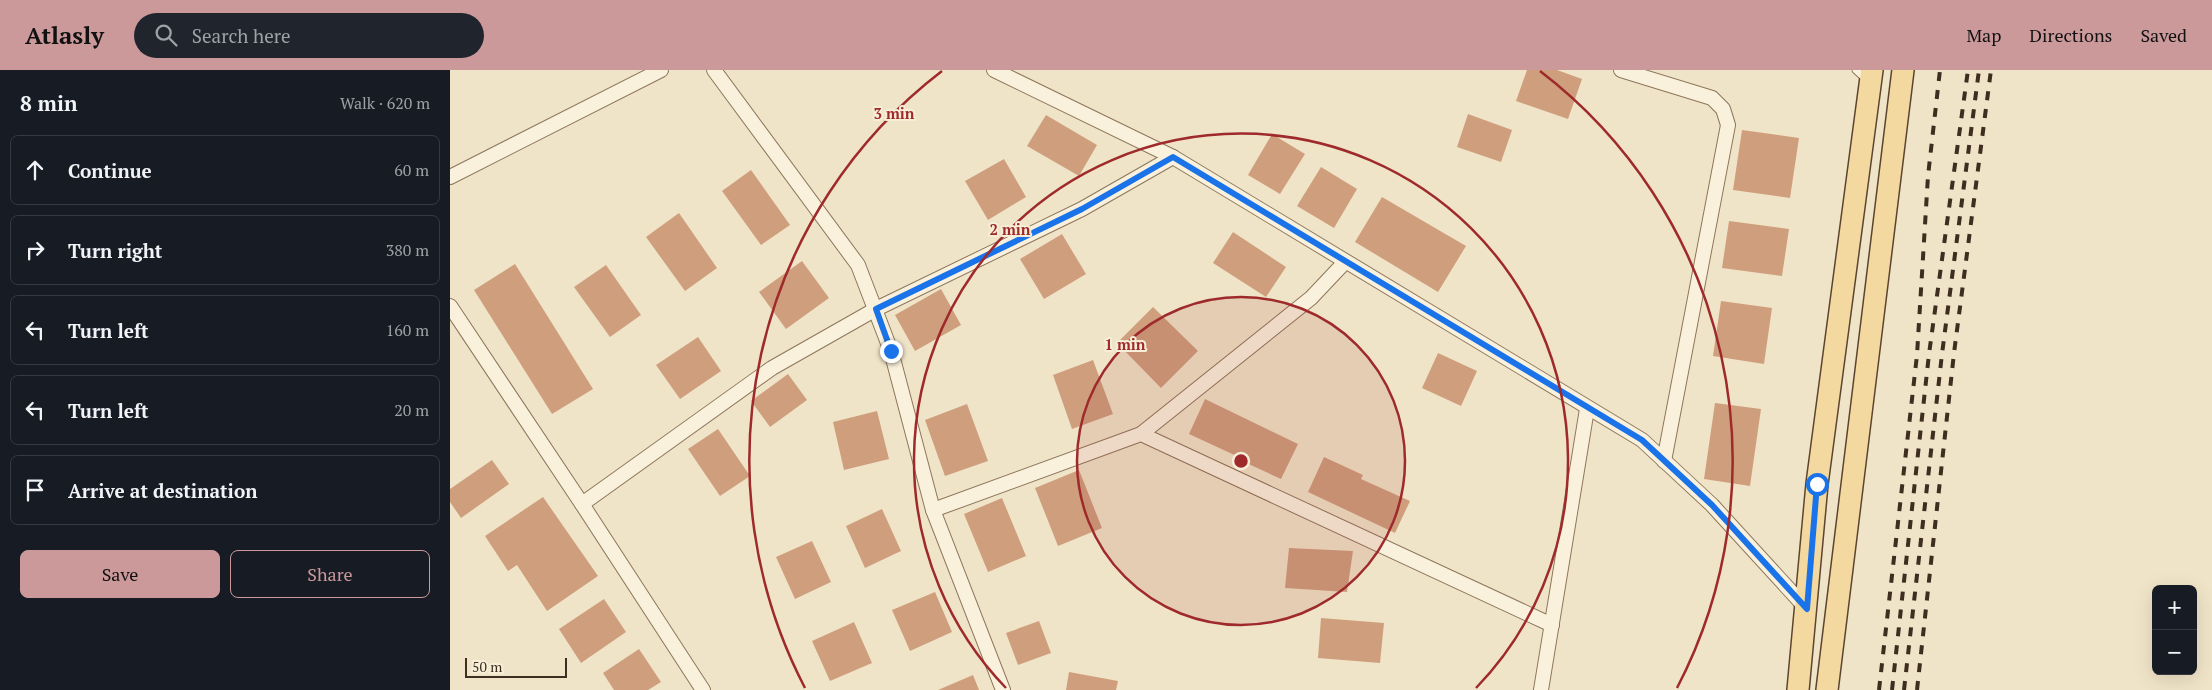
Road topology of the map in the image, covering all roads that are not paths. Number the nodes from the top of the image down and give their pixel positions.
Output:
1 (661, 70) edge
2 (714, 70) edge
3 (994, 70) edge
4 (1621, 70) edge
5 (1904, 70) edge
6 (1867, 75) edge
7 (1173, 157) junction
8 (451, 175) edge
9 (1345, 262) junction
10 (450, 306) edge
11 (876, 309) junction
12 (1587, 409) junction
13 (1141, 434) junction
14 (1664, 461) junction
15 (582, 504) junction
16 (933, 510) junction
17 (1807, 609) junction
18 (1552, 625) junction
19 (703, 690) edge
20 (1003, 690) edge
21 (1542, 690) edge
22 (1798, 690) edge
23 (1827, 690) edge

1 - 8 street
2 - 11 street
3 - 7 street
4 - 14 street
5 - 23 main road
6 - 17 main road
7 - 9 street
7 - 11 street
9 - 12 street
9 - 13 street
10 - 15 street
11 - 15 street
11 - 16 street
12 - 14 street
12 - 18 street
13 - 16 street
13 - 18 street
14 - 17 street
15 - 19 street
16 - 20 street
17 - 22 main road
18 - 21 street

